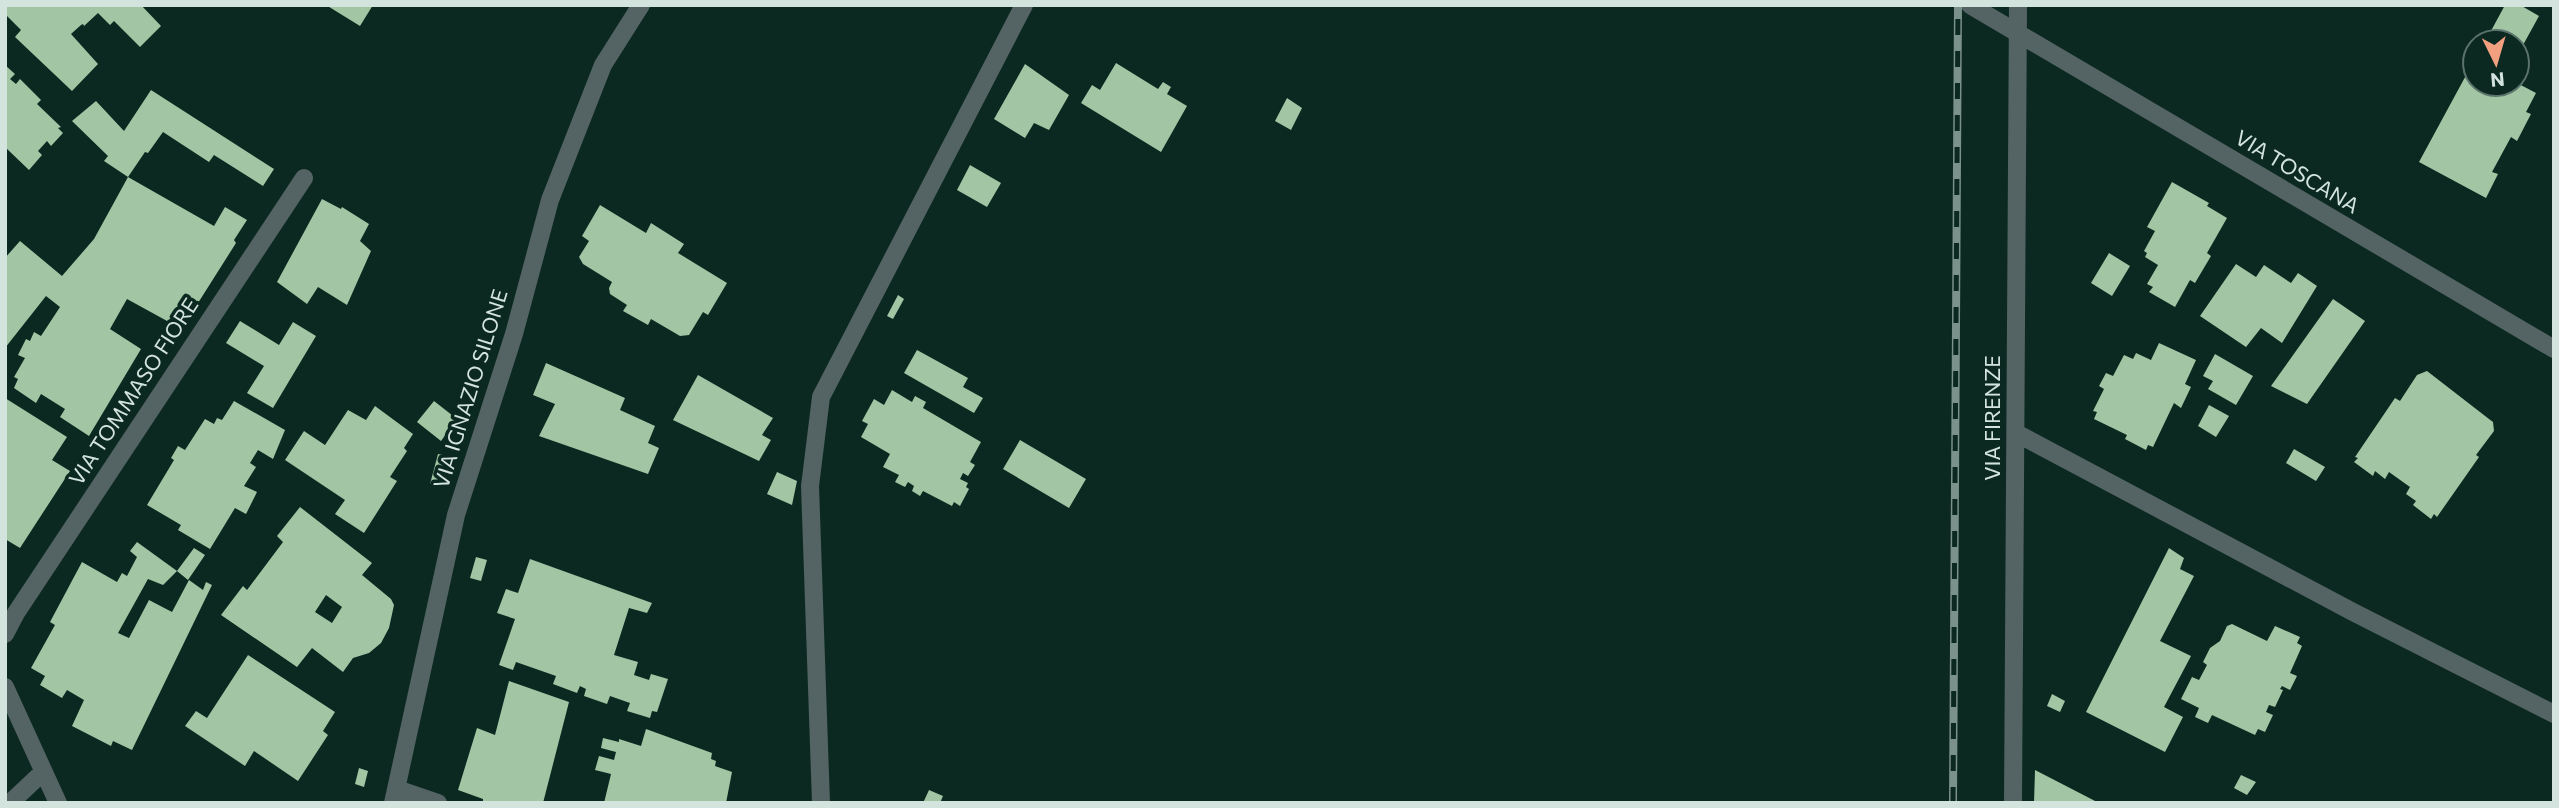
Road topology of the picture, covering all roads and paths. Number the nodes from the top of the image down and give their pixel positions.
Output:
1 (641, 5) edge
2 (1024, 5) edge
3 (1970, 5) edge
4 (2018, 5) edge
5 (2018, 33) junction
6 (303, 178) dead end
7 (2554, 349) edge
8 (2016, 433) junction
9 (5, 634) edge
10 (5, 687) edge
11 (2554, 714) edge
12 (43, 772) junction
13 (395, 796) edge
14 (10, 803) edge
15 (58, 803) edge
16 (438, 803) edge
17 (821, 803) edge
18 (2013, 803) edge

1 - 13 street, VIA IGNAZIO SILONE
2 - 17 street
3 - 5 street, VIA TOSCANA
4 - 5 street, VIA FIRENZE
5 - 7 street, VIA TOSCANA
5 - 8 street, VIA FIRENZE
6 - 9 street, VIA TOMMASO FIORE
8 - 11 street
8 - 18 street, VIA FIRENZE
10 - 12 street
12 - 14 street
12 - 15 street
13 - 16 street

